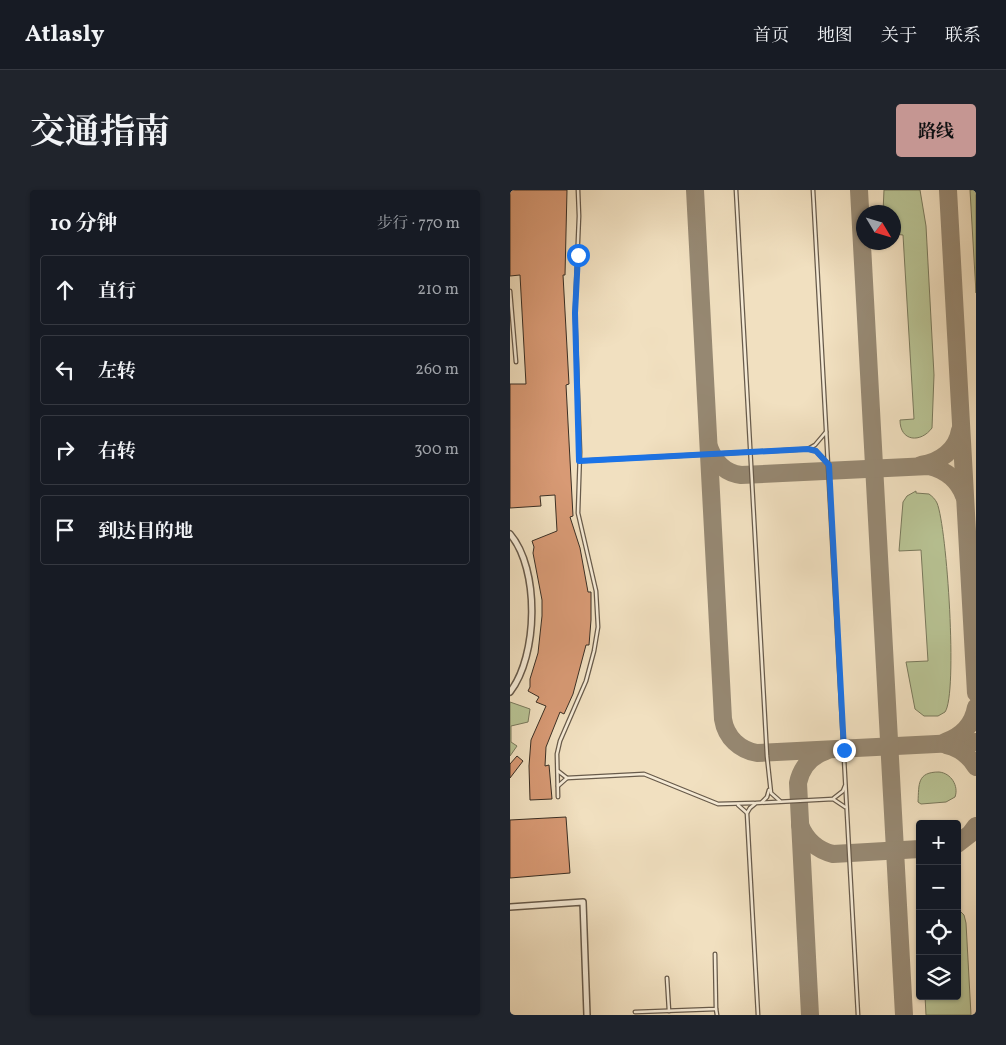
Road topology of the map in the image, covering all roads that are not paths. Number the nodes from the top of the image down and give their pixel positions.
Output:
1 (578, 190) edge
2 (736, 190) edge
3 (813, 190) edge
4 (510, 291) edge
5 (512, 331) edge
6 (516, 362) dead end
7 (827, 431) junction
8 (808, 449) junction
9 (751, 452) junction
10 (579, 461) junction
11 (829, 465) junction
12 (510, 534) edge
13 (510, 692) edge
14 (557, 771) junction
15 (567, 778) junction
16 (845, 784) junction
17 (557, 787) junction
18 (770, 789) junction
19 (558, 797) dead end
20 (833, 799) junction
21 (780, 801) junction
22 (762, 802) junction
23 (756, 803) junction
24 (737, 804) junction
25 (846, 808) junction
26 (747, 813) junction
27 (510, 907) edge
28 (714, 954) dead end
29 (667, 978) dead end
30 (716, 1009) junction
31 (669, 1011) junction
32 (635, 1012) dead end
33 (587, 1015) edge
34 (717, 1015) edge
35 (758, 1015) edge
36 (858, 1015) edge

1 - 10 lane
2 - 9 lane
3 - 7 lane
4 - 5 lane
5 - 6 lane
7 - 8 lane
7 - 11 lane
8 - 9 lane
8 - 11 lane
9 - 10 lane
9 - 18 lane
10 - 14 lane
11 - 16 lane
12 - 13 street
14 - 15 lane
14 - 17 lane
15 - 17 lane
15 - 24 lane
16 - 20 lane
16 - 25 lane
17 - 19 lane
18 - 21 lane
18 - 22 lane
20 - 21 lane
20 - 25 lane
21 - 22 lane
22 - 23 lane
23 - 24 lane
23 - 26 lane
24 - 26 lane
25 - 36 lane
26 - 35 lane
27 - 33 street
28 - 30 lane
29 - 31 lane
30 - 31 lane
30 - 34 lane
31 - 32 lane

